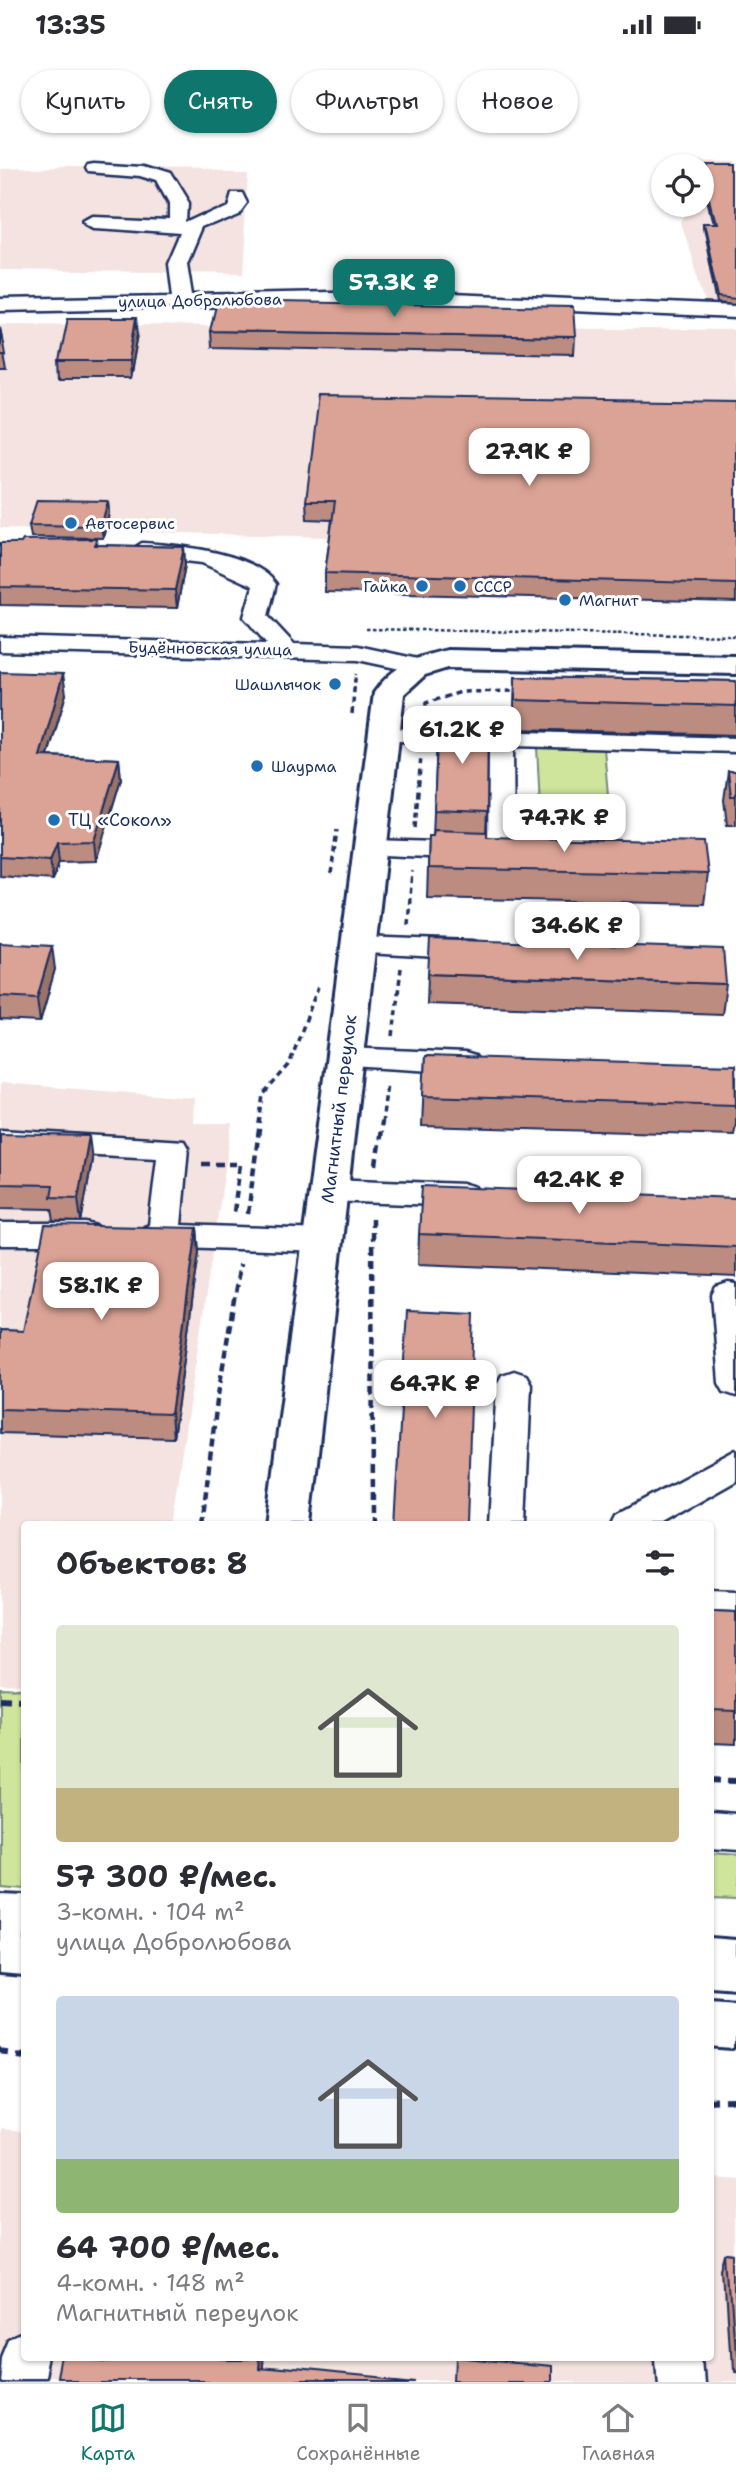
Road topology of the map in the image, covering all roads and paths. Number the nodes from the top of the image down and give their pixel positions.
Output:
1 (94, 169) dead end
2 (238, 194) dead end
3 (95, 223) dead end
4 (185, 229) junction
5 (183, 301) junction
6 (0, 305) edge
7 (736, 312) edge
8 (116, 549) edge
9 (0, 644) edge
10 (286, 650) junction
11 (736, 665) edge
12 (419, 666) junction
13 (530, 691) edge
14 (389, 693) joint
15 (385, 734) junction
16 (423, 736) junction
17 (501, 738) junction
18 (736, 745) edge
19 (371, 848) junction
20 (413, 850) junction
21 (501, 852) junction
22 (528, 853) edge
23 (359, 946) junction
24 (404, 948) junction
25 (498, 951) edge
26 (344, 1058) junction
27 (391, 1060) junction
28 (487, 1064) edge
29 (0, 1140) edge
30 (174, 1163) junction
31 (328, 1190) junction
32 (372, 1191) junction
33 (498, 1196) edge
34 (0, 1234) edge
35 (163, 1235) junction
36 (231, 1237) junction
37 (322, 1241) junction
38 (736, 1296) edge
39 (736, 1383) edge
40 (514, 1384) dead end
41 (736, 1464) edge
42 (288, 1521) edge
43 (373, 1521) edge
44 (507, 1521) edge
45 (635, 1521) edge
46 (714, 1606) edge
47 (736, 1607) edge
48 (0, 1699) edge
49 (21, 1700) edge
50 (714, 1780) edge
51 (736, 1781) edge
52 (714, 1830) edge
53 (736, 1832) edge
54 (0, 1917) edge
55 (21, 1918) edge
56 (0, 1950) edge
57 (21, 1952) edge
58 (714, 1962) edge
59 (736, 1964) edge
60 (714, 2024) edge
61 (736, 2025) edge
62 (0, 2047) edge
63 (21, 2050) edge
64 (736, 2103) edge
65 (714, 2104) edge
66 (25, 2361) edge
67 (678, 2361) edge
68 (22, 2382) edge
69 (680, 2382) edge

1 - 4 street
2 - 4 street
3 - 4 street
4 - 5 street
5 - 6 street, улица Добролюбова
5 - 7 street, улица Добролюбова
8 - 10 street
9 - 10 street, Будённовская улица
10 - 12 street, Будённовская улица
11 - 12 main road, Будённовская улица
12 - 14 main road, Будённовская улица
13 - 16 path
14 - 15 main road, Магнитный переулок
15 - 16 street
15 - 19 main road, Магнитный переулок
16 - 17 street
16 - 20 path
17 - 18 street
17 - 21 street
19 - 20 street
19 - 23 main road, Магнитный переулок
20 - 21 street
20 - 24 path
21 - 22 street
23 - 24 street
23 - 26 main road, Магнитный переулок
24 - 25 street
24 - 27 path
26 - 27 street
26 - 31 main road, Магнитный переулок
27 - 28 street
27 - 32 path
29 - 30 street
30 - 35 street
30 - 36 path
31 - 32 street
31 - 37 main road, Магнитный переулок
32 - 33 street
32 - 43 path
34 - 35 street
35 - 36 street
36 - 37 street
37 - 42 main road, Магнитный переулок
38 - 39 street
40 - 44 street
41 - 45 street
46 - 47 street
48 - 49 path
50 - 51 path
52 - 53 street
54 - 55 main road
56 - 57 main road
58 - 59 main road
60 - 61 main road
62 - 63 path
64 - 65 path
66 - 68 street
67 - 69 street

